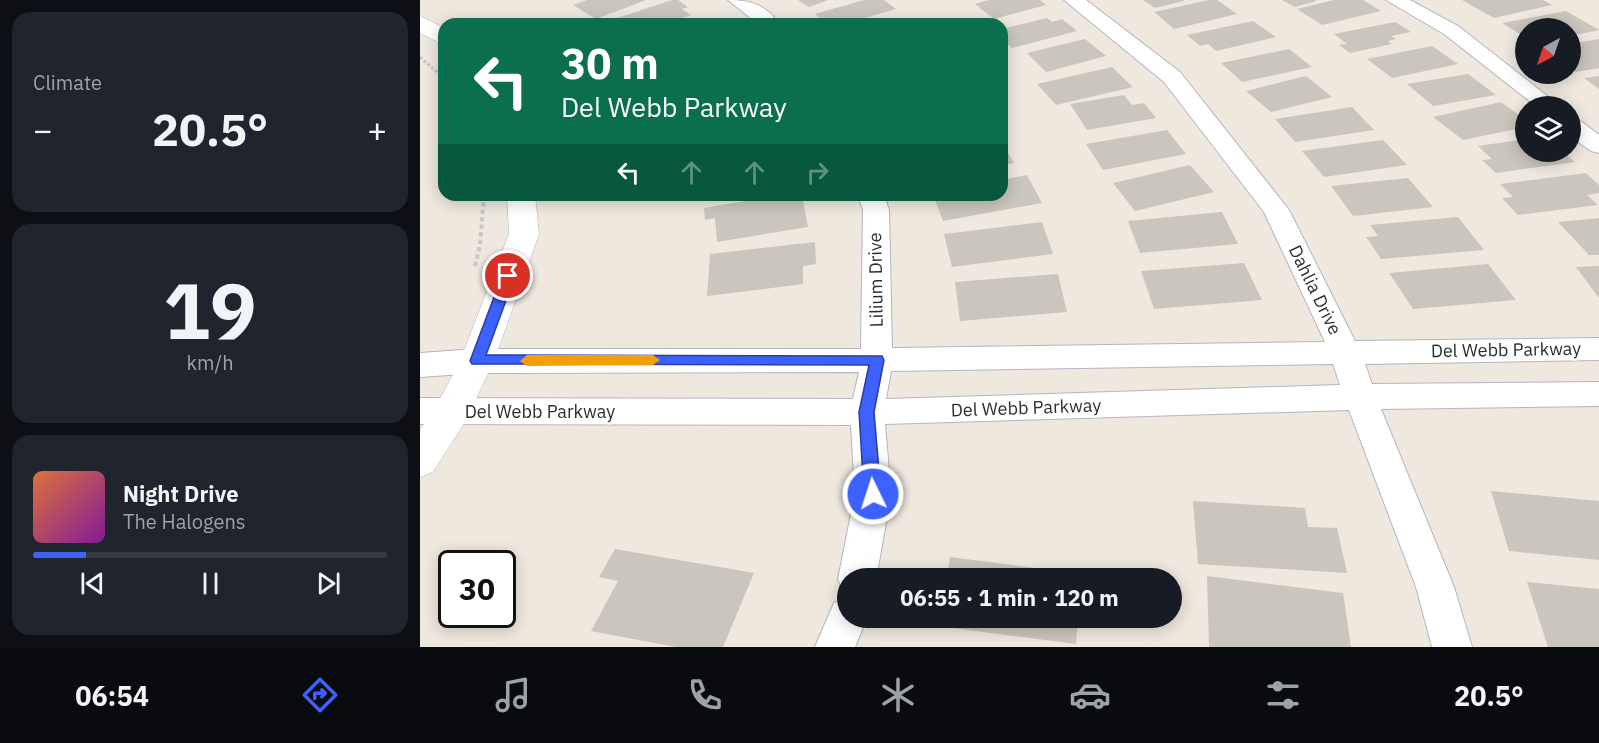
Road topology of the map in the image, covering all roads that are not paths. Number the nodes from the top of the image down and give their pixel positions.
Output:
1 (738, 0) edge
2 (1074, 0) edge
3 (1396, 0) edge
4 (763, 18) edge
5 (420, 23) edge
6 (438, 34) edge
7 (1536, 96) edge
8 (1581, 132) edge
9 (1599, 146) edge
10 (521, 201) edge
11 (873, 201) edge
12 (1599, 349) edge
13 (1345, 352) junction
14 (877, 360) junction
15 (477, 361) junction
16 (420, 365) edge
17 (1599, 394) edge
18 (1360, 397) junction
19 (420, 411) edge
20 (452, 412) junction
21 (867, 412) junction
22 (420, 460) edge
23 (859, 568) edge
24 (843, 628) edge
25 (836, 647) edge
26 (1452, 647) edge

1 - 4 street
2 - 13 street, Dahlia Drive
3 - 7 street
5 - 6 street
8 - 9 street
10 - 15 street
11 - 14 street, Lilium Drive
12 - 13 street, Del Webb Parkway
13 - 14 street, Del Webb Parkway
13 - 18 street, Dahlia Drive
14 - 15 street, Del Webb Parkway
14 - 21 street, Lilium Drive
15 - 16 street, Del Webb Parkway
15 - 20 street
17 - 18 street, Del Webb Parkway
18 - 21 street, Del Webb Parkway
18 - 26 street, Dahlia Drive
19 - 20 street, Del Webb Parkway
20 - 21 street, Del Webb Parkway
20 - 22 street
21 - 23 street, Lilium Drive
24 - 25 street

